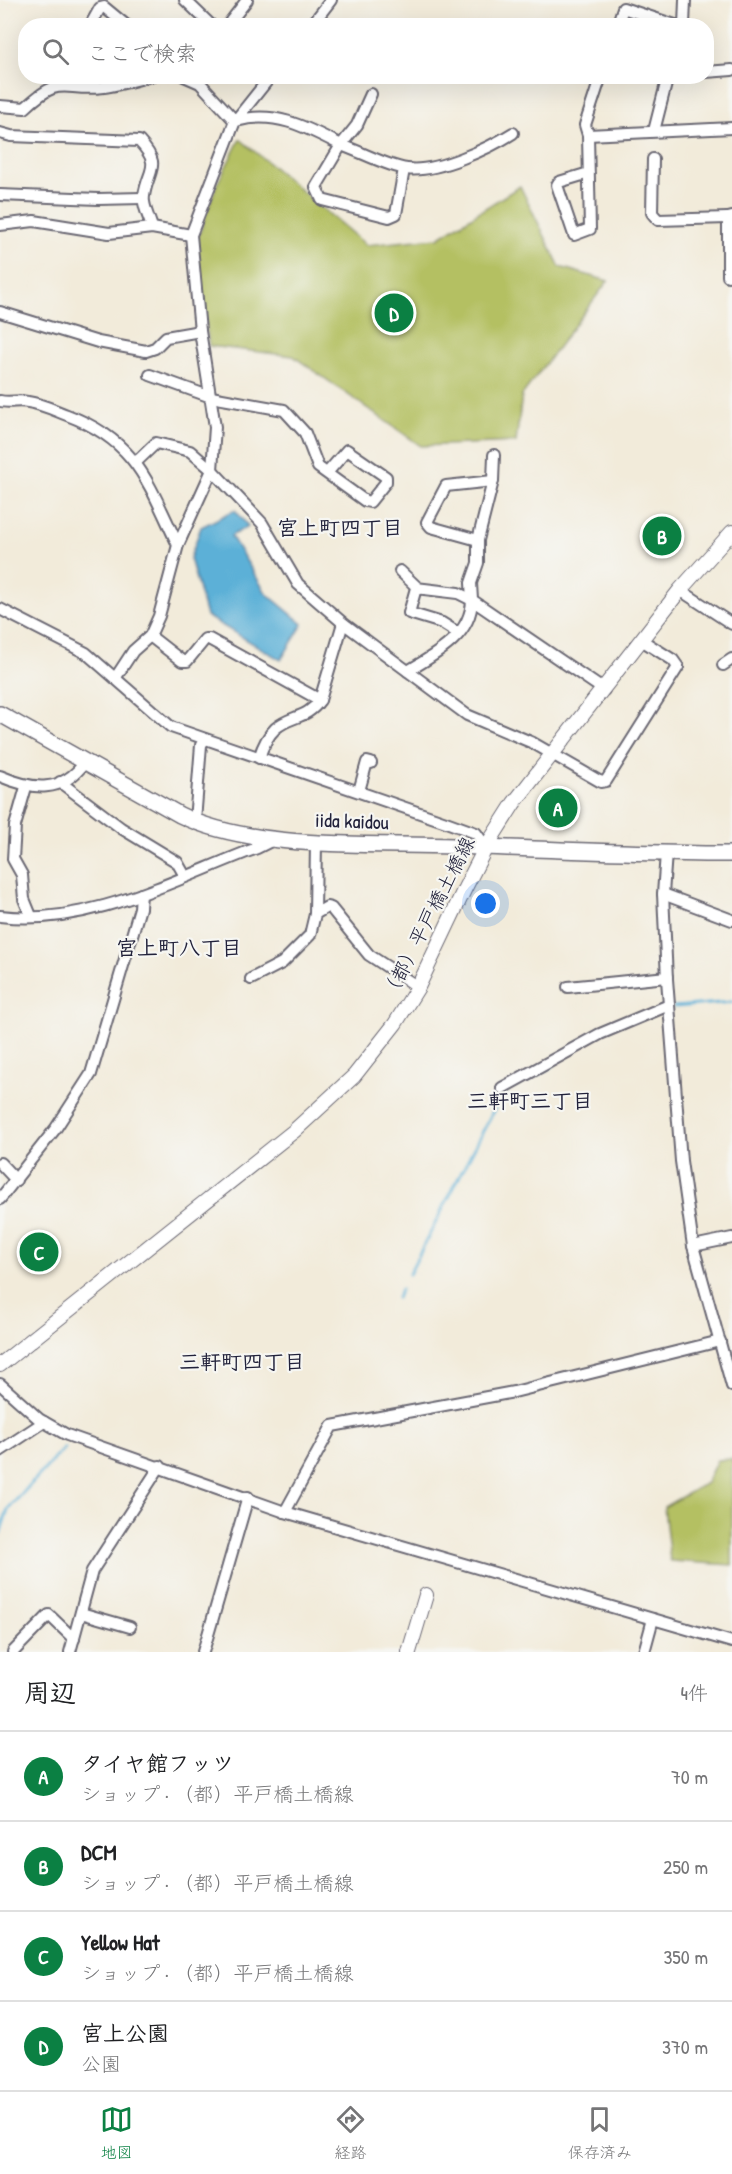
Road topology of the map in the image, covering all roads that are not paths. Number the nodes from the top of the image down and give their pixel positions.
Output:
1 (185, 0) edge
2 (247, 0) edge
3 (331, 0) edge
4 (685, 0) edge
5 (94, 18) edge
6 (117, 18) edge
7 (204, 18) edge
8 (233, 18) edge
9 (317, 18) edge
10 (620, 18) edge
11 (654, 18) edge
12 (684, 18) edge
13 (732, 70) edge
14 (714, 71) edge
15 (116, 84) edge
16 (201, 84) edge
17 (265, 84) edge
18 (598, 84) edge
19 (666, 84) edge
20 (371, 94) dead end
21 (0, 106) edge
22 (235, 122) junction
23 (732, 128) edge
24 (654, 131) junction
25 (0, 133) edge
26 (513, 134) dead end
27 (588, 135) junction
28 (341, 145) junction
29 (653, 159) dead end
30 (404, 169) junction
31 (589, 173) junction
32 (0, 195) edge
33 (143, 198) junction
34 (730, 217) edge
35 (0, 225) edge
36 (152, 228) junction
37 (191, 235) junction
38 (728, 276) dead end
39 (0, 312) edge
40 (200, 330) junction
41 (150, 375) dead end
42 (211, 397) junction
43 (0, 401) edge
44 (494, 455) dead end
45 (136, 462) junction
46 (212, 470) junction
47 (327, 473) junction
48 (493, 481) junction
49 (732, 532) edge
50 (478, 540) junction
51 (178, 545) junction
52 (400, 571) dead end
53 (419, 589) junction
54 (680, 590) junction
55 (472, 600) junction
56 (0, 609) edge
57 (343, 623) junction
58 (732, 624) edge
59 (458, 633) junction
60 (150, 636) junction
61 (643, 641) junction
62 (408, 671) junction
63 (116, 677) junction
64 (604, 690) junction
65 (320, 700) junction
66 (0, 714) edge
67 (204, 740) junction
68 (551, 755) junction
69 (260, 758) junction
70 (85, 762) junction
71 (371, 763) dead end
72 (0, 776) edge
73 (60, 782) junction
74 (26, 787) junction
75 (359, 791) junction
76 (195, 821) junction
77 (275, 838) junction
78 (316, 841) junction
79 (486, 847) junction
80 (666, 853) junction
81 (732, 854) edge
82 (185, 876) junction
83 (141, 894) junction
84 (663, 894) junction
85 (315, 914) junction
86 (0, 916) edge
87 (31, 916) junction
88 (732, 920) edge
89 (667, 977) junction
90 (251, 979) dead end
91 (418, 987) junction
92 (568, 987) dead end
93 (669, 1005) junction
94 (502, 1088) dead end
95 (0, 1163) edge
96 (16, 1180) junction
97 (0, 1199) edge
98 (732, 1238) edge
99 (693, 1246) junction
100 (720, 1341) junction
101 (0, 1365) edge
102 (731, 1378) edge
103 (0, 1384) edge
104 (44, 1422) junction
105 (0, 1451) edge
106 (160, 1466) junction
107 (248, 1497) junction
108 (285, 1512) junction
109 (426, 1595) dead end
110 (81, 1613) junction
111 (653, 1619) junction
112 (130, 1627) dead end
113 (74, 1638) junction
114 (732, 1642) edge
115 (13, 1652) edge
116 (70, 1652) edge
117 (203, 1652) edge
118 (410, 1652) edge
119 (644, 1652) edge

1 - 7 street
2 - 8 street
3 - 9 street
4 - 12 street
5 - 6 street
10 - 11 street
13 - 14 street
15 - 21 street
16 - 22 street
17 - 22 street
18 - 27 street
19 - 24 street
20 - 28 street
22 - 28 street
22 - 37 street
23 - 24 street
24 - 27 street
25 - 33 street
26 - 30 street
27 - 31 street
28 - 30 street
28 - 30 street
29 - 34 street
31 - 31 street
32 - 33 street
33 - 36 street
34 - 38 street
35 - 36 street
36 - 37 street
37 - 40 street
39 - 40 street
40 - 42 street
41 - 42 street
42 - 46 street
42 - 47 street
43 - 45 street
44 - 48 street
45 - 46 street
45 - 51 street
46 - 51 street
46 - 57 street
47 - 47 street
48 - 50 street
48 - 50 street
49 - 54 street, （都）平戸橋土橋線
50 - 55 street
51 - 60 street
52 - 53 street
53 - 55 street
53 - 59 street
54 - 58 street
54 - 61 street, （都）平戸橋土橋線
55 - 59 street
55 - 64 street
56 - 63 street
57 - 62 street
57 - 65 street
59 - 62 street
60 - 63 street
60 - 65 street
61 - 64 street, （都）平戸橋土橋線
61 - 68 street
62 - 68 street
63 - 67 street
64 - 68 street, （都）平戸橋土橋線
65 - 69 street
66 - 70 main road, iida kaidou
67 - 69 street
67 - 76 street
68 - 79 street, （都）平戸橋土橋線
69 - 75 street
70 - 73 street
70 - 76 main road, iida kaidou
71 - 75 street
72 - 74 street
73 - 74 street
73 - 82 street
74 - 87 street
75 - 79 street
76 - 77 main road, iida kaidou
77 - 78 main road, iida kaidou
77 - 82 street
78 - 79 main road, iida kaidou
78 - 85 street
79 - 80 main road, iida kaidou
79 - 91 street, （都）平戸橋土橋線
80 - 81 main road, iida kaidou
80 - 84 street
82 - 83 street
83 - 87 street
83 - 96 street
84 - 88 street
84 - 89 street
85 - 90 street
85 - 91 street
86 - 87 street
89 - 92 street
89 - 93 street
91 - 101 street, （都）平戸橋土橋線
93 - 94 street
93 - 99 street
95 - 96 street
96 - 97 street
98 - 99 street
99 - 100 street
100 - 102 street
100 - 108 street
103 - 104 street
104 - 105 street
104 - 106 street
106 - 107 street
106 - 110 street
107 - 108 street
107 - 117 street
108 - 111 street
109 - 118 street
110 - 112 street
110 - 113 street
111 - 114 street
111 - 119 street
113 - 115 street
113 - 116 street

